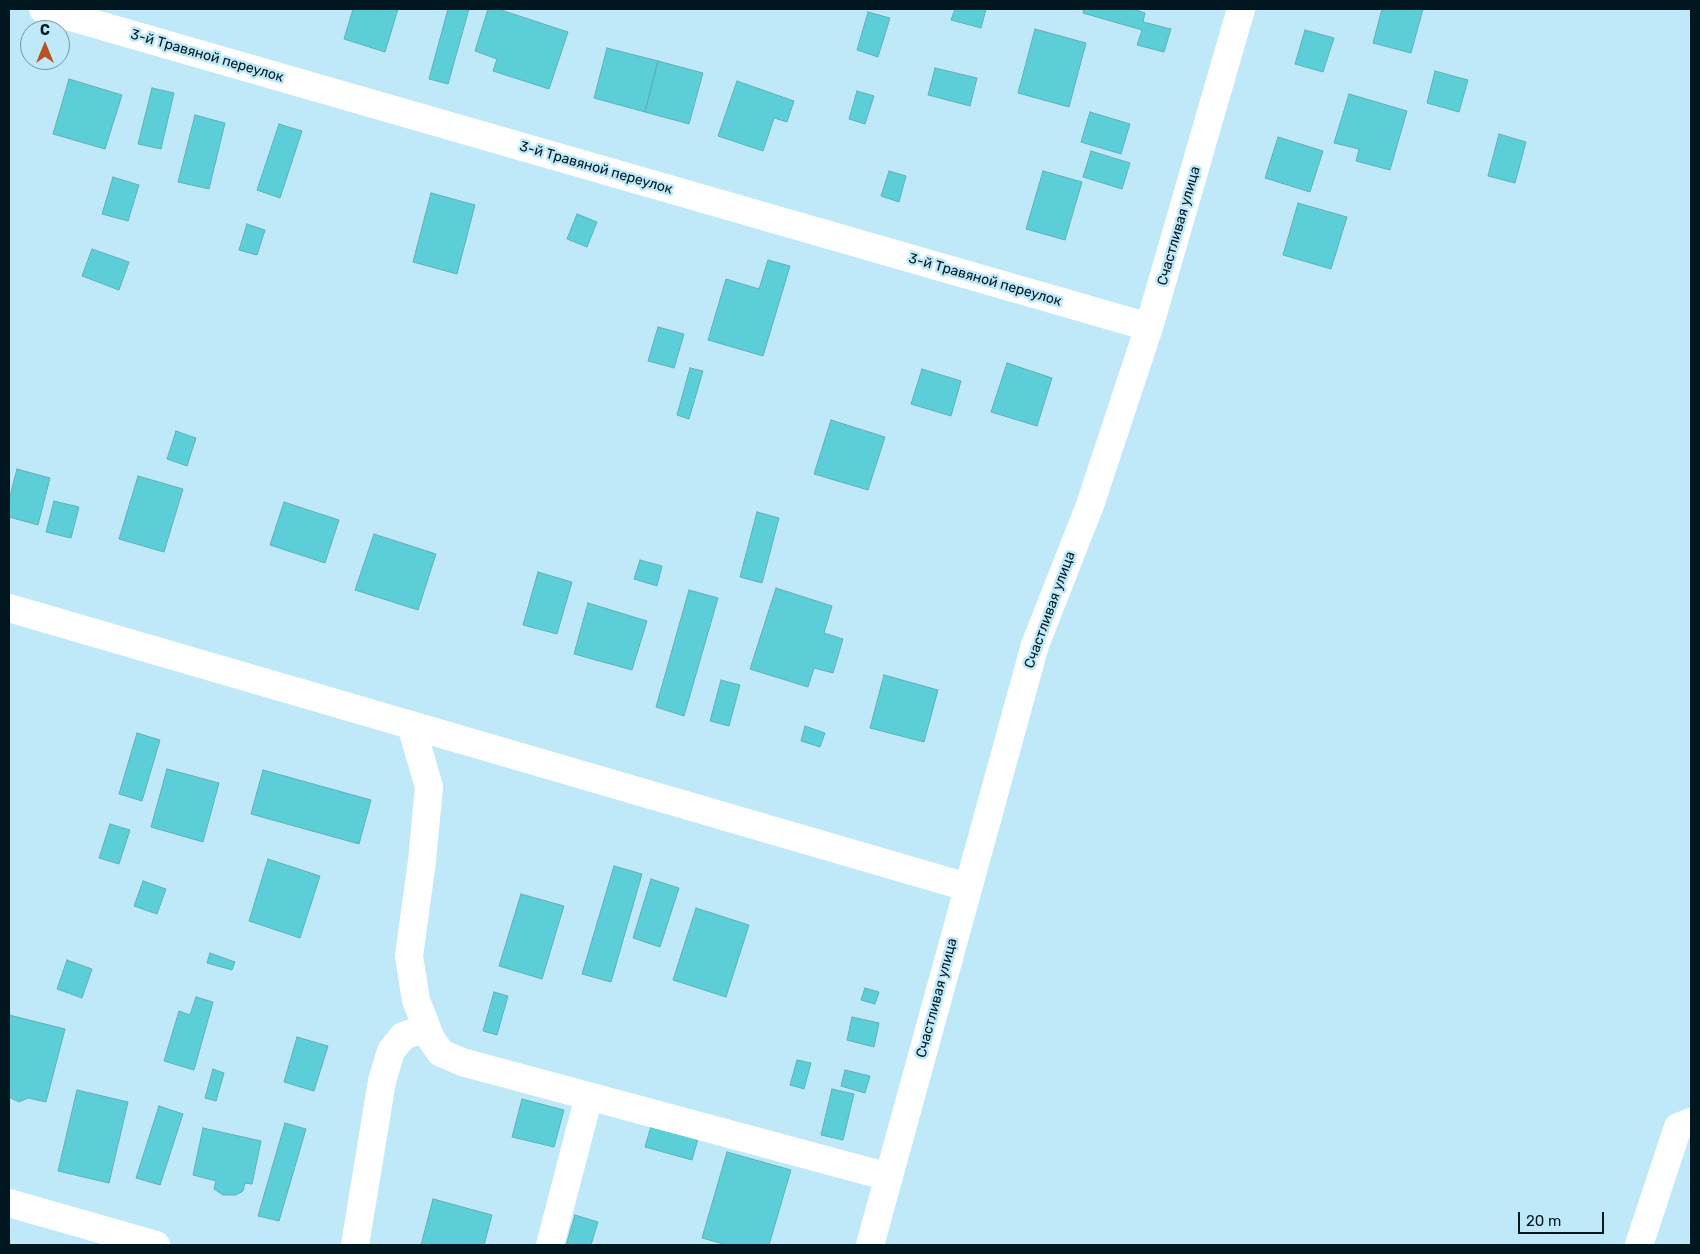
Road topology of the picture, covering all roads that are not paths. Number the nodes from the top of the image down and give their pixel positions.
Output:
1 (43, 9) edge
2 (1242, 9) edge
3 (1149, 327) junction
4 (9, 608) edge
5 (411, 725) junction
6 (968, 887) junction
7 (427, 1028) junction
8 (589, 1096) junction
9 (1691, 1122) edge
10 (889, 1177) junction
11 (9, 1203) edge
12 (156, 1245) edge
13 (354, 1245) edge
14 (550, 1245) edge
15 (870, 1245) edge
16 (1639, 1245) edge

1 - 3 street, 3-й Травяной переулок
2 - 3 street, Счастливая улица
3 - 6 street, Счастливая улица
4 - 5 street
5 - 6 street
5 - 7 street
6 - 10 street, Счастливая улица
7 - 8 street
7 - 13 street
8 - 10 street
8 - 14 street
9 - 16 street
10 - 15 street, Счастливая улица
11 - 12 street

